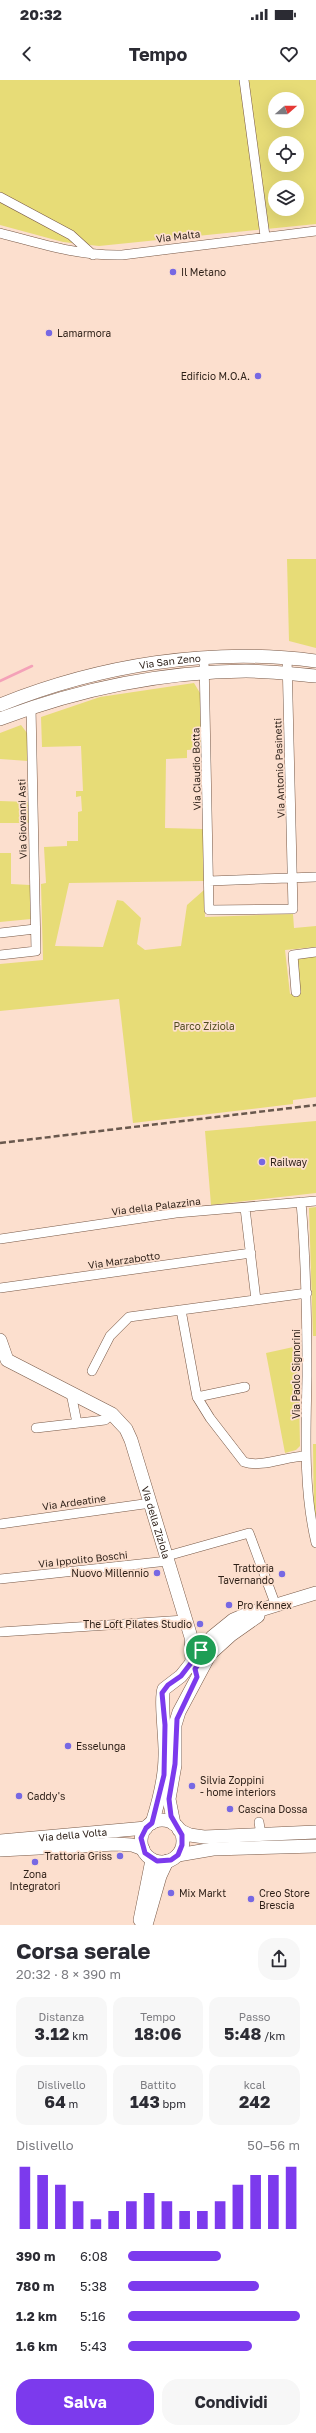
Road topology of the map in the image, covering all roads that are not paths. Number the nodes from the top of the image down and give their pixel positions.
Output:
1 (244, 80) edge
2 (0, 197) edge
3 (316, 231) edge
4 (0, 233) edge
5 (265, 236) junction
6 (94, 255) junction
7 (287, 657) junction
8 (204, 658) junction
9 (316, 661) edge
10 (205, 673) junction
11 (287, 673) junction
12 (316, 676) edge
13 (28, 694) junction
14 (0, 705) edge
15 (31, 708) junction
16 (0, 720) edge
17 (293, 877) junction
18 (316, 877) edge
19 (209, 881) junction
20 (293, 909) joint
21 (35, 929) junction
22 (0, 933) edge
23 (316, 952) edge
24 (0, 955) edge
25 (296, 992) dead end
26 (316, 1201) edge
27 (301, 1202) junction
28 (245, 1208) junction
29 (0, 1239) edge
30 (251, 1253) junction
31 (0, 1288) edge
32 (307, 1293) junction
33 (256, 1300) junction
34 (181, 1310) junction
35 (0, 1340) edge
36 (92, 1371) dead end
37 (245, 1387) dead end
38 (71, 1393) junction
39 (197, 1397) junction
40 (112, 1414) junction
41 (77, 1423) junction
42 (36, 1428) dead end
43 (306, 1456) junction
44 (151, 1503) junction
45 (0, 1524) edge
46 (316, 1543) edge
47 (167, 1559) junction
48 (0, 1579) edge
49 (316, 1593) edge
50 (273, 1606) junction
51 (185, 1620) junction
52 (0, 1632) edge
53 (190, 1637) junction
54 (201, 1650) junction
55 (192, 1662) junction
56 (197, 1677) junction
57 (172, 1683) junction
58 (187, 1693) junction
59 (164, 1703) junction
60 (182, 1706) junction
61 (149, 1825) junction
62 (177, 1827) junction
63 (316, 1832) edge
64 (0, 1841) edge
65 (316, 1846) edge
66 (143, 1849) junction
67 (0, 1850) edge
68 (173, 1858) junction
69 (152, 1860) junction
70 (139, 1925) edge
71 (146, 1925) edge

1 - 5 street
2 - 6 street
3 - 5 street, Via Malta
4 - 6 street, Via Malta
5 - 6 street, Via Malta
7 - 8 main road, Via San Zeno
7 - 9 main road, Via San Zeno
7 - 11 street, Via Antonio Pasinetti
8 - 10 street, Via Claudio Botta
8 - 13 main road, Via San Zeno
10 - 11 main road, Via San Zeno
10 - 15 main road, Via San Zeno
10 - 19 street, Via Claudio Botta
11 - 12 main road, Via San Zeno
11 - 17 street, Via Antonio Pasinetti
13 - 14 main road, Via San Zeno
13 - 15 main road
15 - 16 main road, Via San Zeno
15 - 21 street, Via Giovanni Asti
17 - 18 street
17 - 19 street
17 - 20 street, Via Antonio Pasinetti
19 - 20 street, Via Claudio Botta
21 - 22 street
21 - 24 street, Via Giovanni Asti
23 - 25 street
26 - 27 street, Via della Palazzina
27 - 28 street, Via della Palazzina
27 - 32 street, Via Paolo Signorini
28 - 29 street, Via della Palazzina
28 - 30 street
30 - 31 street, Via Marzabotto
30 - 33 street
32 - 33 street
32 - 43 street, Via Paolo Signorini
33 - 34 street
34 - 36 street
34 - 39 street
35 - 38 main road, Via della Ziziola
37 - 39 street
38 - 40 main road, Via della Ziziola
38 - 41 street
39 - 43 street
40 - 41 street
40 - 44 main road, Via della Ziziola
41 - 42 street
43 - 46 street, Via Paolo Signorini
44 - 45 street, Via Ardeatine
44 - 47 main road, Via della Ziziola
47 - 48 street, Via Ippolito Boschi
47 - 50 street, Via Ippolito Boschi
47 - 51 main road, Via della Ziziola
49 - 50 main road
50 - 54 main road
50 - 56 main road
51 - 52 street
51 - 53 main road, Via della Ziziola
53 - 54 main road
53 - 55 main road
54 - 55 main road
54 - 56 main road
55 - 57 main road
56 - 58 main road
57 - 58 main road
57 - 59 main road
58 - 60 main road
59 - 60 main road
59 - 61 main road
60 - 62 main road
61 - 62 main road, Via della Volta
61 - 64 main road, Via della Volta
61 - 66 main road
62 - 63 main road, Via della Volta
62 - 68 main road
65 - 68 main road
66 - 67 main road, Via della Volta
66 - 69 main road
68 - 69 main road
68 - 71 main road
69 - 70 main road

